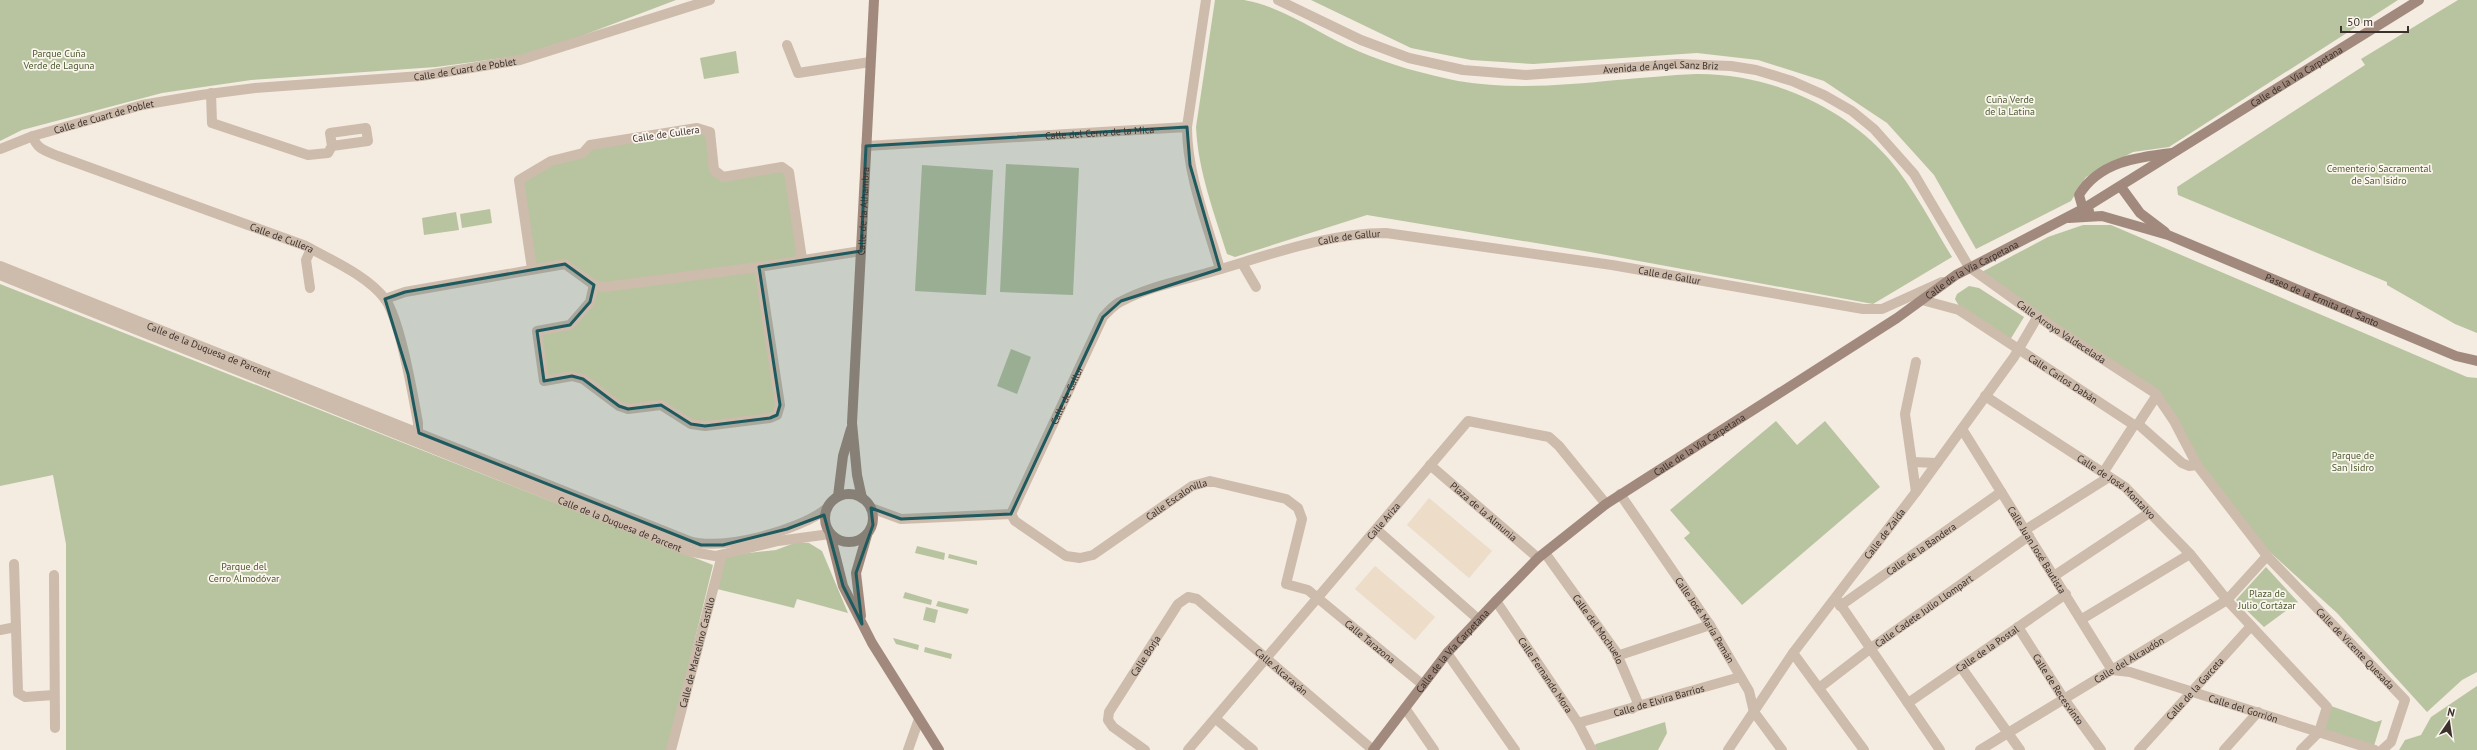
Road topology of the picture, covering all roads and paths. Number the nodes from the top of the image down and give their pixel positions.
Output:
1 (710, 0) edge
2 (874, 0) edge
3 (1206, 0) edge
4 (1278, 0) edge
5 (2419, 0) edge
6 (787, 45) dead end
7 (870, 62) junction
8 (211, 93) junction
9 (1187, 127) junction
10 (33, 136) junction
11 (332, 146) dead end
12 (866, 146) junction
13 (0, 149) edge
14 (2174, 153) junction
15 (2121, 187) junction
16 (2083, 209) junction
17 (2102, 216) junction
18 (2068, 218) junction
19 (2168, 235) junction
20 (311, 249) junction
21 (861, 251) junction
22 (802, 259) junction
23 (1242, 263) junction
24 (0, 266) edge
25 (759, 267) junction
26 (1969, 267) junction
27 (532, 269) junction
28 (1220, 269) junction
29 (1956, 275) junction
30 (0, 276) edge
31 (594, 285) junction
32 (1256, 287) dead end
33 (310, 288) dead end
34 (385, 299) junction
35 (1922, 300) junction
36 (2038, 316) junction
37 (2018, 350) junction
38 (2477, 361) edge
39 (1916, 362) dead end
40 (2156, 394) junction
41 (1985, 396) junction
42 (852, 423) junction
43 (2136, 424) junction
44 (1962, 429) junction
45 (418, 438) junction
46 (1912, 462) junction
47 (1937, 463) junction
48 (1430, 465) junction
49 (2198, 465) junction
50 (2106, 475) junction
51 (1916, 492) junction
52 (2001, 492) junction
53 (1620, 494) junction
54 (838, 496) junction
55 (862, 498) junction
56 (1606, 504) junction
57 (871, 508) junction
58 (826, 509) junction
59 (2149, 513) junction
60 (1011, 514) junction
61 (1377, 530) junction
62 (2027, 533) junction
63 (830, 534) junction
64 (866, 535) junction
65 (2190, 554) junction
66 (722, 555) junction
67 (1541, 555) junction
68 (2266, 556) junction
69 (14, 564) dead end
70 (54, 575) dead end
71 (2054, 576) junction
72 (2066, 594) junction
73 (1188, 597) joint
74 (1318, 598) junction
75 (2227, 600) junction
76 (1496, 601) junction
77 (1838, 601) junction
78 (2082, 619) junction
79 (1478, 620) junction
80 (862, 624) junction
81 (1710, 625) junction
82 (2251, 626) junction
83 (16, 627) junction
84 (2018, 627) junction
85 (0, 630) edge
86 (1871, 648) junction
87 (1447, 653) junction
88 (1793, 653) junction
89 (1617, 656) junction
90 (1265, 660) junction
91 (1961, 667) junction
92 (2112, 670) junction
93 (1740, 677) junction
94 (1423, 685) junction
95 (1819, 688) junction
96 (2191, 691) junction
97 (54, 695) junction
98 (2064, 699) junction
99 (1908, 703) junction
100 (1405, 708) junction
101 (1632, 709) junction
102 (1754, 712) junction
103 (2258, 712) junction
104 (919, 719) junction
105 (1216, 719) junction
106 (1578, 723) junction
107 (54, 728) dead end
108 (2319, 732) junction
109 (2008, 733) junction
110 (671, 750) edge
111 (908, 750) edge
112 (939, 750) edge
113 (1145, 750) edge
114 (1188, 750) edge
115 (1253, 750) edge
116 (1373, 750) edge
117 (1434, 750) edge
118 (1515, 750) edge
119 (1592, 750) edge
120 (1728, 750) edge
121 (1782, 750) edge
122 (1864, 750) edge
123 (1940, 750) edge
124 (1980, 750) edge
125 (2020, 750) edge
126 (2101, 750) edge
127 (2139, 750) edge
128 (2224, 750) edge
129 (2301, 750) edge
130 (2375, 750) edge
131 (2382, 750) edge

1 - 8 street, Calle de Cuart de Poblet
2 - 7 street, Calle de la Alhambra
3 - 9 street
4 - 26 street, Avenida de Ángel Sanz Briz
5 - 14 street, Calle de la Vía Carpetana
6 - 7 street
7 - 12 street, Calle de la Alhambra
8 - 10 street, Calle de Cuart de Poblet
8 - 11 street
9 - 12 street, Calle del Cerro de la Mica
9 - 28 street
10 - 13 street, Calle de Cuart de Poblet
10 - 20 street, Calle de Cullera
12 - 21 street, Calle de la Alhambra
14 - 15 street, Calle de la Vía Carpetana
14 - 16 street, Calle de la Vía Carpetana
15 - 16 street, Calle de la Vía Carpetana
15 - 19 street, Paseo de la Ermita del Santo
16 - 17 street
16 - 18 street, Calle de la Vía Carpetana
17 - 18 street, Paseo de la Ermita del Santo
17 - 19 street, Paseo de la Ermita del Santo
18 - 26 street, Calle de la Vía Carpetana
19 - 38 street, Paseo de la Ermita del Santo
20 - 33 street
20 - 34 street, Calle de Cullera
21 - 22 street
21 - 42 street, Calle de la Alhambra
22 - 25 street
22 - 27 street, Calle de Cullera
23 - 28 street, Calle de Gallur
23 - 29 street, Calle de Gallur
23 - 32 street
24 - 45 street, Calle de la Duquesa de Parcent
25 - 31 street
25 - 31 street
26 - 29 street, Calle de la Vía Carpetana
26 - 36 street, Calle Arroyo Valdecelada
27 - 31 street
27 - 34 street
28 - 60 street, Calle de Gallur
29 - 35 street, Calle de la Vía Carpetana
30 - 45 street, Calle de la Duquesa de Parcent
34 - 45 street
35 - 37 street, Calle Carlos Dabán
35 - 53 street, Calle de la Vía Carpetana
36 - 37 street, Calle de Zaida
36 - 40 street, Calle Arroyo Valdecelada
37 - 41 street, Calle de Zaida
37 - 43 street, Calle Carlos Dabán
39 - 46 street
40 - 43 street
40 - 49 street
41 - 44 street, Calle de Zaida
41 - 50 street, Calle de José Montalvo
42 - 54 street, Calle de la Alhambra
42 - 55 street, Calle de la Alhambra
43 - 49 street, Calle Carlos Dabán
43 - 50 street
44 - 47 street, Calle de Zaida
44 - 52 street, Calle Juan José Bautista
45 - 58 street, Calle de la Duquesa de Parcent
45 - 66 street, Calle de la Duquesa de Parcent
46 - 47 street
46 - 51 street
47 - 51 street, Calle de Zaida
48 - 56 street, Calle Ariza
48 - 61 street, Calle Ariza
48 - 67 street, Plaza de la Almunia
49 - 68 street
50 - 59 street, Calle de José Montalvo
50 - 62 street, Calle Cadete Julio Llompart
51 - 77 street, Calle de Zaida
52 - 62 street, Calle Juan José Bautista
52 - 77 street, Calle de la Bandera
53 - 56 street, Calle de la Vía Carpetana
53 - 81 street, Calle José María Pemán
54 - 55 street
54 - 58 street
55 - 57 street
56 - 67 street, Calle de la Vía Carpetana
57 - 60 street
57 - 64 street
58 - 63 street
59 - 65 street, Calle de José Montalvo
59 - 71 street
60 - 74 street, Calle Escalonilla
61 - 74 street, Calle Ariza
61 - 79 street
62 - 71 street, Calle Juan José Bautista
62 - 86 street, Calle Cadete Julio Llompart
63 - 64 street
63 - 66 street, Calle de la Duquesa de Parcent
63 - 80 street
64 - 80 street
65 - 75 street, Calle de José Montalvo
65 - 78 street
66 - 110 street, Calle de Marcelino Castillo
67 - 76 street, Calle de la Vía Carpetana
67 - 89 street, Calle del Mochuelo
68 - 75 street, Calle del Alcaudón
68 - 131 street, Calle de Vicente Quesada
69 - 83 street
70 - 97 street
71 - 72 street, Calle Juan José Bautista
72 - 78 street, Calle Juan José Bautista
72 - 84 street, Calle de la Postal
73 - 90 street, Calle Alcaraván
73 - 113 street, Calle Borja
74 - 90 street, Calle Ariza
74 - 94 street, Calle Tarazona
75 - 82 street
75 - 92 street, Calle del Alcaudón
76 - 79 street, Calle de la Vía Carpetana
76 - 106 street, Calle Fernando Mora
77 - 86 street
77 - 88 street, Calle de Zaida
78 - 92 street, Calle Juan José Bautista
79 - 87 street, Calle de la Vía Carpetana
80 - 104 street
81 - 89 street
81 - 93 street, Calle José María Pemán
82 - 96 street, Calle de la Garceta
82 - 108 street
83 - 85 street
83 - 97 street
84 - 91 street, Calle de la Postal
84 - 98 street, Calle de Recesvinto
86 - 95 street, Calle Cadete Julio Llompart
86 - 99 street
87 - 94 street, Calle de la Vía Carpetana
87 - 118 street
88 - 95 street
88 - 102 street, Calle de Zaida
89 - 101 street, Calle del Mochuelo
90 - 105 street, Calle Ariza
90 - 116 street, Calle Alcaraván
91 - 99 street, Calle de la Postal
91 - 109 street
92 - 96 street, Calle del Gorrión
92 - 98 street, Calle del Alcaudón
93 - 101 street, Calle de Elvira Barrios
93 - 102 street, Calle José María Pemán
94 - 100 street, Calle de la Vía Carpetana
95 - 122 street
96 - 103 street, Calle del Gorrión
96 - 127 street, Calle de la Garceta
97 - 107 street
98 - 109 street, Calle del Alcaudón
98 - 126 street, Calle de Recesvinto
99 - 123 street
100 - 116 street, Calle de la Vía Carpetana
100 - 117 street
101 - 106 street, Calle de Elvira Barrios
102 - 120 street, Calle de Zaida
102 - 121 street, Calle José María Pemán
103 - 108 street, Calle del Gorrión
103 - 128 street
104 - 111 street
104 - 112 street
105 - 114 street, Calle Ariza
105 - 115 street
106 - 119 street, Calle Fernando Mora
108 - 129 street
108 - 130 street, Calle del Gorrión
109 - 124 street, Calle del Alcaudón
109 - 125 street

